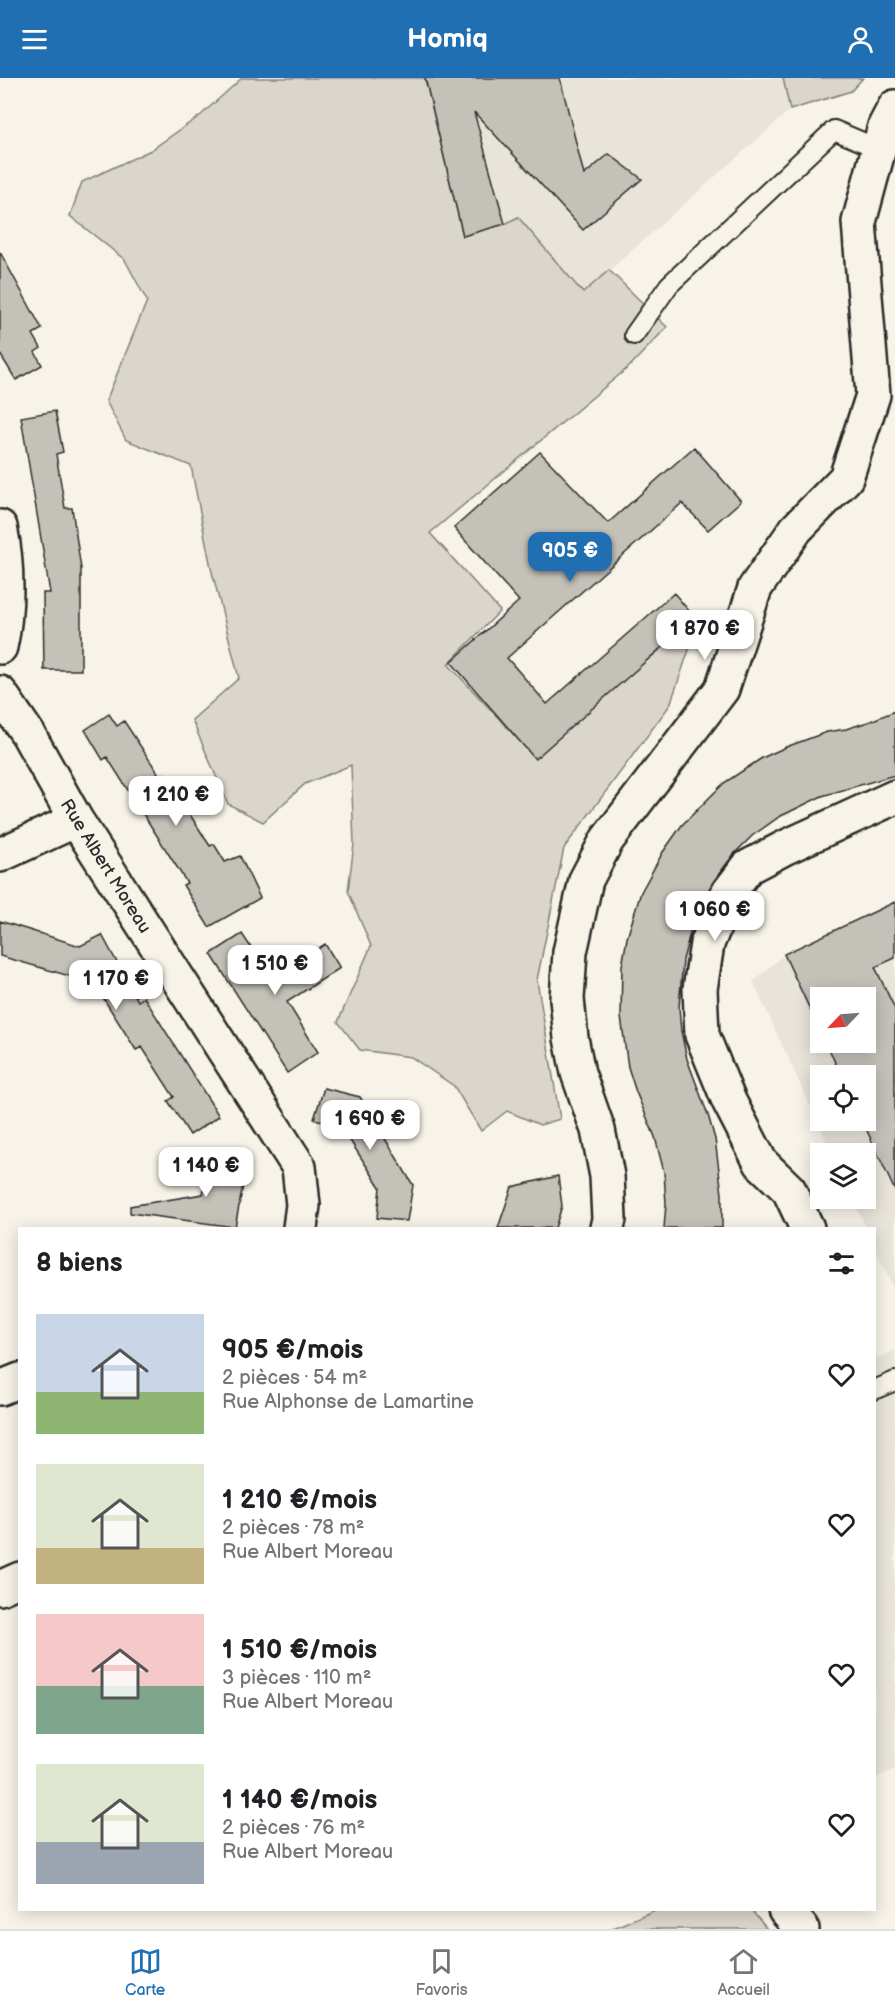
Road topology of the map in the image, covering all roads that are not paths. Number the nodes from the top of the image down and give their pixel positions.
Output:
1 (895, 107) edge
2 (879, 149) junction
3 (634, 335) dead end
4 (0, 527) edge
5 (0, 647) edge
6 (0, 693) edge
7 (895, 797) edge
8 (76, 820) junction
9 (0, 855) edge
10 (300, 1227) edge
11 (607, 1227) edge
12 (807, 1227) edge
13 (18, 1381) edge
14 (895, 1381) edge
15 (0, 1388) edge
16 (876, 1389) edge
17 (18, 1580) edge
18 (0, 1588) edge
19 (787, 1911) edge
20 (802, 1929) edge

1 - 2 street
2 - 3 lane
2 - 11 street
4 - 5 street
6 - 8 street, Rue Albert Moreau
7 - 12 street
8 - 9 street
8 - 10 street, Rue Albert Moreau
13 - 15 street
14 - 16 lane
17 - 18 street
19 - 20 street

